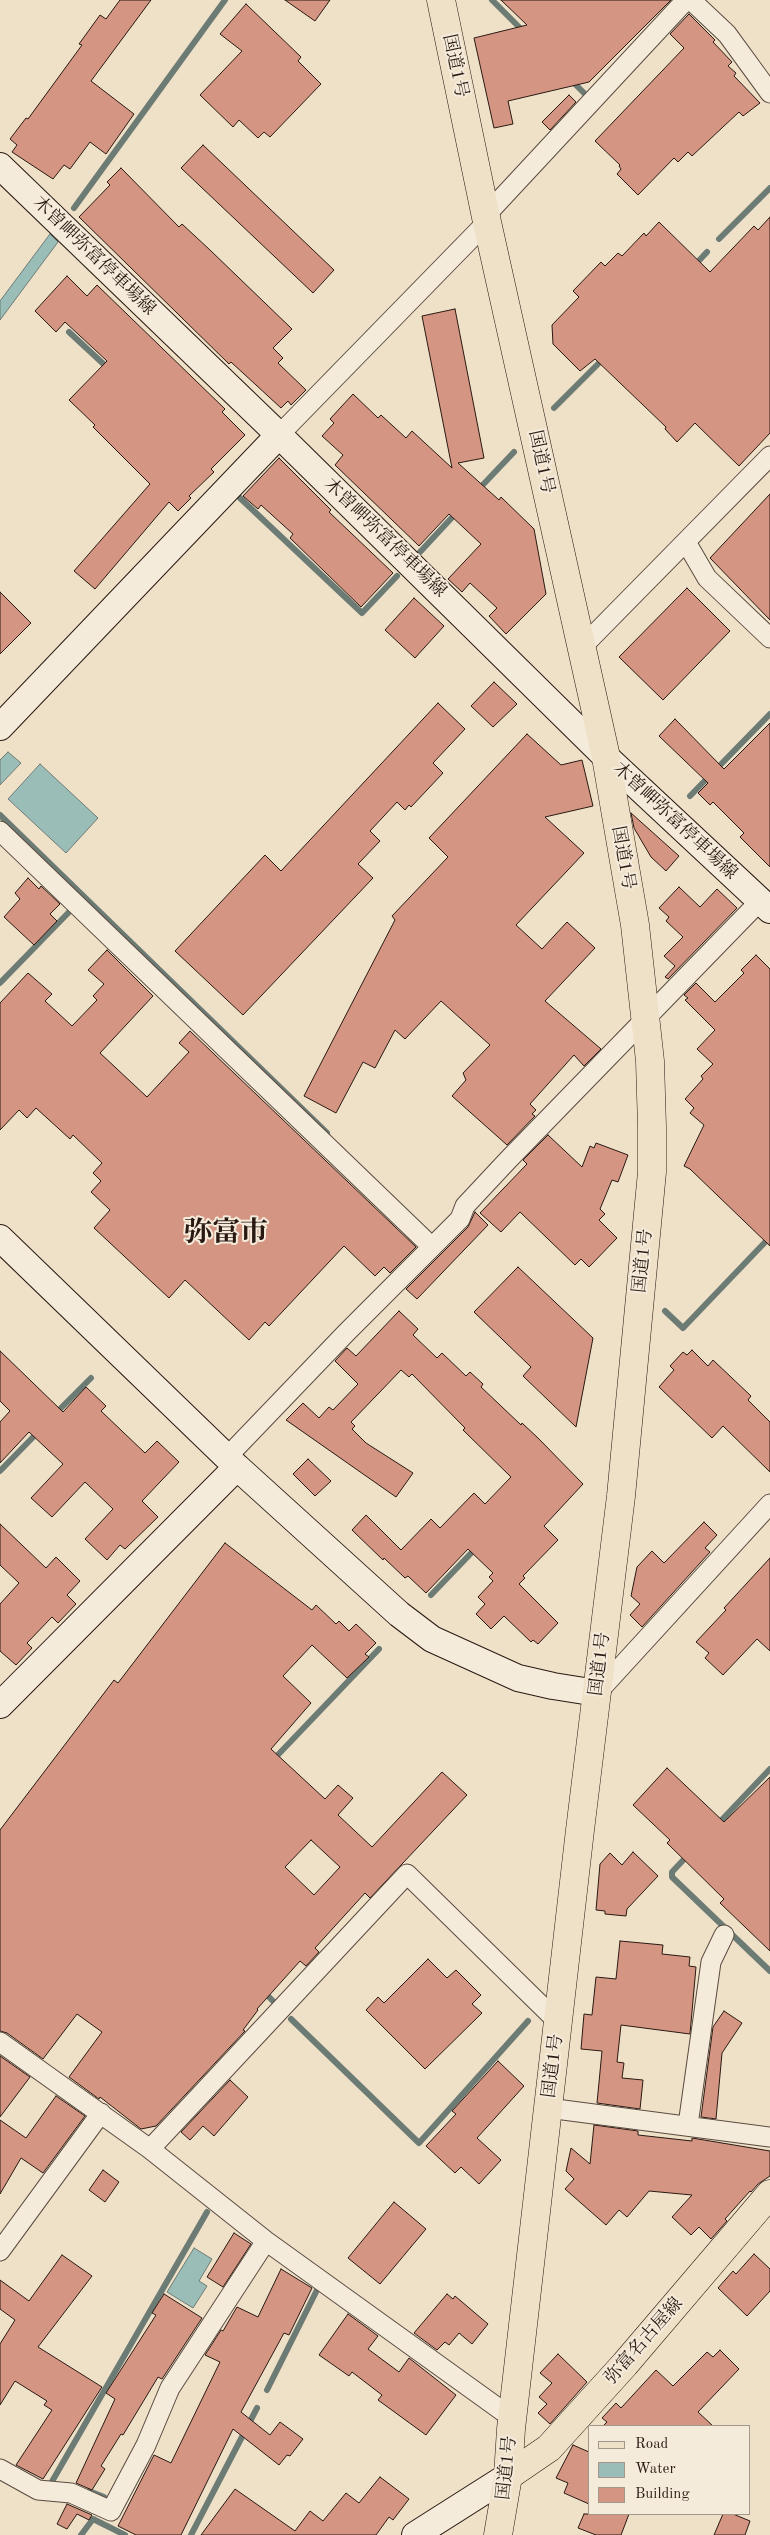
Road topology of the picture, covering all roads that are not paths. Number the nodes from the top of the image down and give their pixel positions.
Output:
1 (442, 0) edge
2 (686, 0) edge
3 (691, 0) edge
4 (770, 93) edge
5 (0, 166) edge
6 (487, 218) junction
7 (279, 435) junction
8 (770, 456) edge
9 (686, 542) junction
10 (770, 638) edge
11 (582, 647) junction
12 (0, 727) edge
13 (606, 757) junction
14 (0, 831) edge
15 (765, 905) edge
16 (645, 1021) junction
17 (2, 1244) edge
18 (432, 1247) junction
19 (232, 1462) junction
20 (770, 1504) edge
21 (597, 1693) junction
22 (0, 1705) edge
23 (724, 1935) dead end
24 (558, 2022) junction
25 (0, 2042) edge
26 (548, 2108) junction
27 (101, 2114) junction
28 (688, 2125) junction
29 (770, 2137) edge
30 (150, 2149) junction
31 (770, 2194) edge
32 (266, 2241) junction
33 (0, 2251) edge
34 (512, 2418) junction
35 (0, 2469) edge
36 (508, 2476) junction
37 (416, 2535) edge
38 (498, 2535) edge

1 - 6 main road, 国道1号
2 - 6 street
3 - 4 street
5 - 7 street, 木曽岬弥富停車場線
6 - 7 street
6 - 11 main road, 国道1号
7 - 12 street
7 - 13 street, 木曽岬弥富停車場線
8 - 9 street
9 - 10 street
9 - 11 street
11 - 13 main road, 国道1号
13 - 15 street, 木曽岬弥富停車場線
13 - 16 main road, 国道1号
14 - 18 street
15 - 16 street
16 - 18 street
16 - 21 main road, 国道1号
17 - 19 street
18 - 19 street
19 - 21 street
19 - 22 street
20 - 21 street
21 - 24 main road, 国道1号
23 - 28 street
24 - 26 main road, 国道1号
24 - 30 street
25 - 27 street
26 - 28 street
26 - 34 main road, 国道1号
27 - 30 street
27 - 33 street
28 - 29 street
30 - 32 street
31 - 36 main road, 弥富名古屋線
32 - 34 street
32 - 35 street
34 - 36 main road, 国道1号
36 - 37 street
36 - 38 main road, 国道1号

